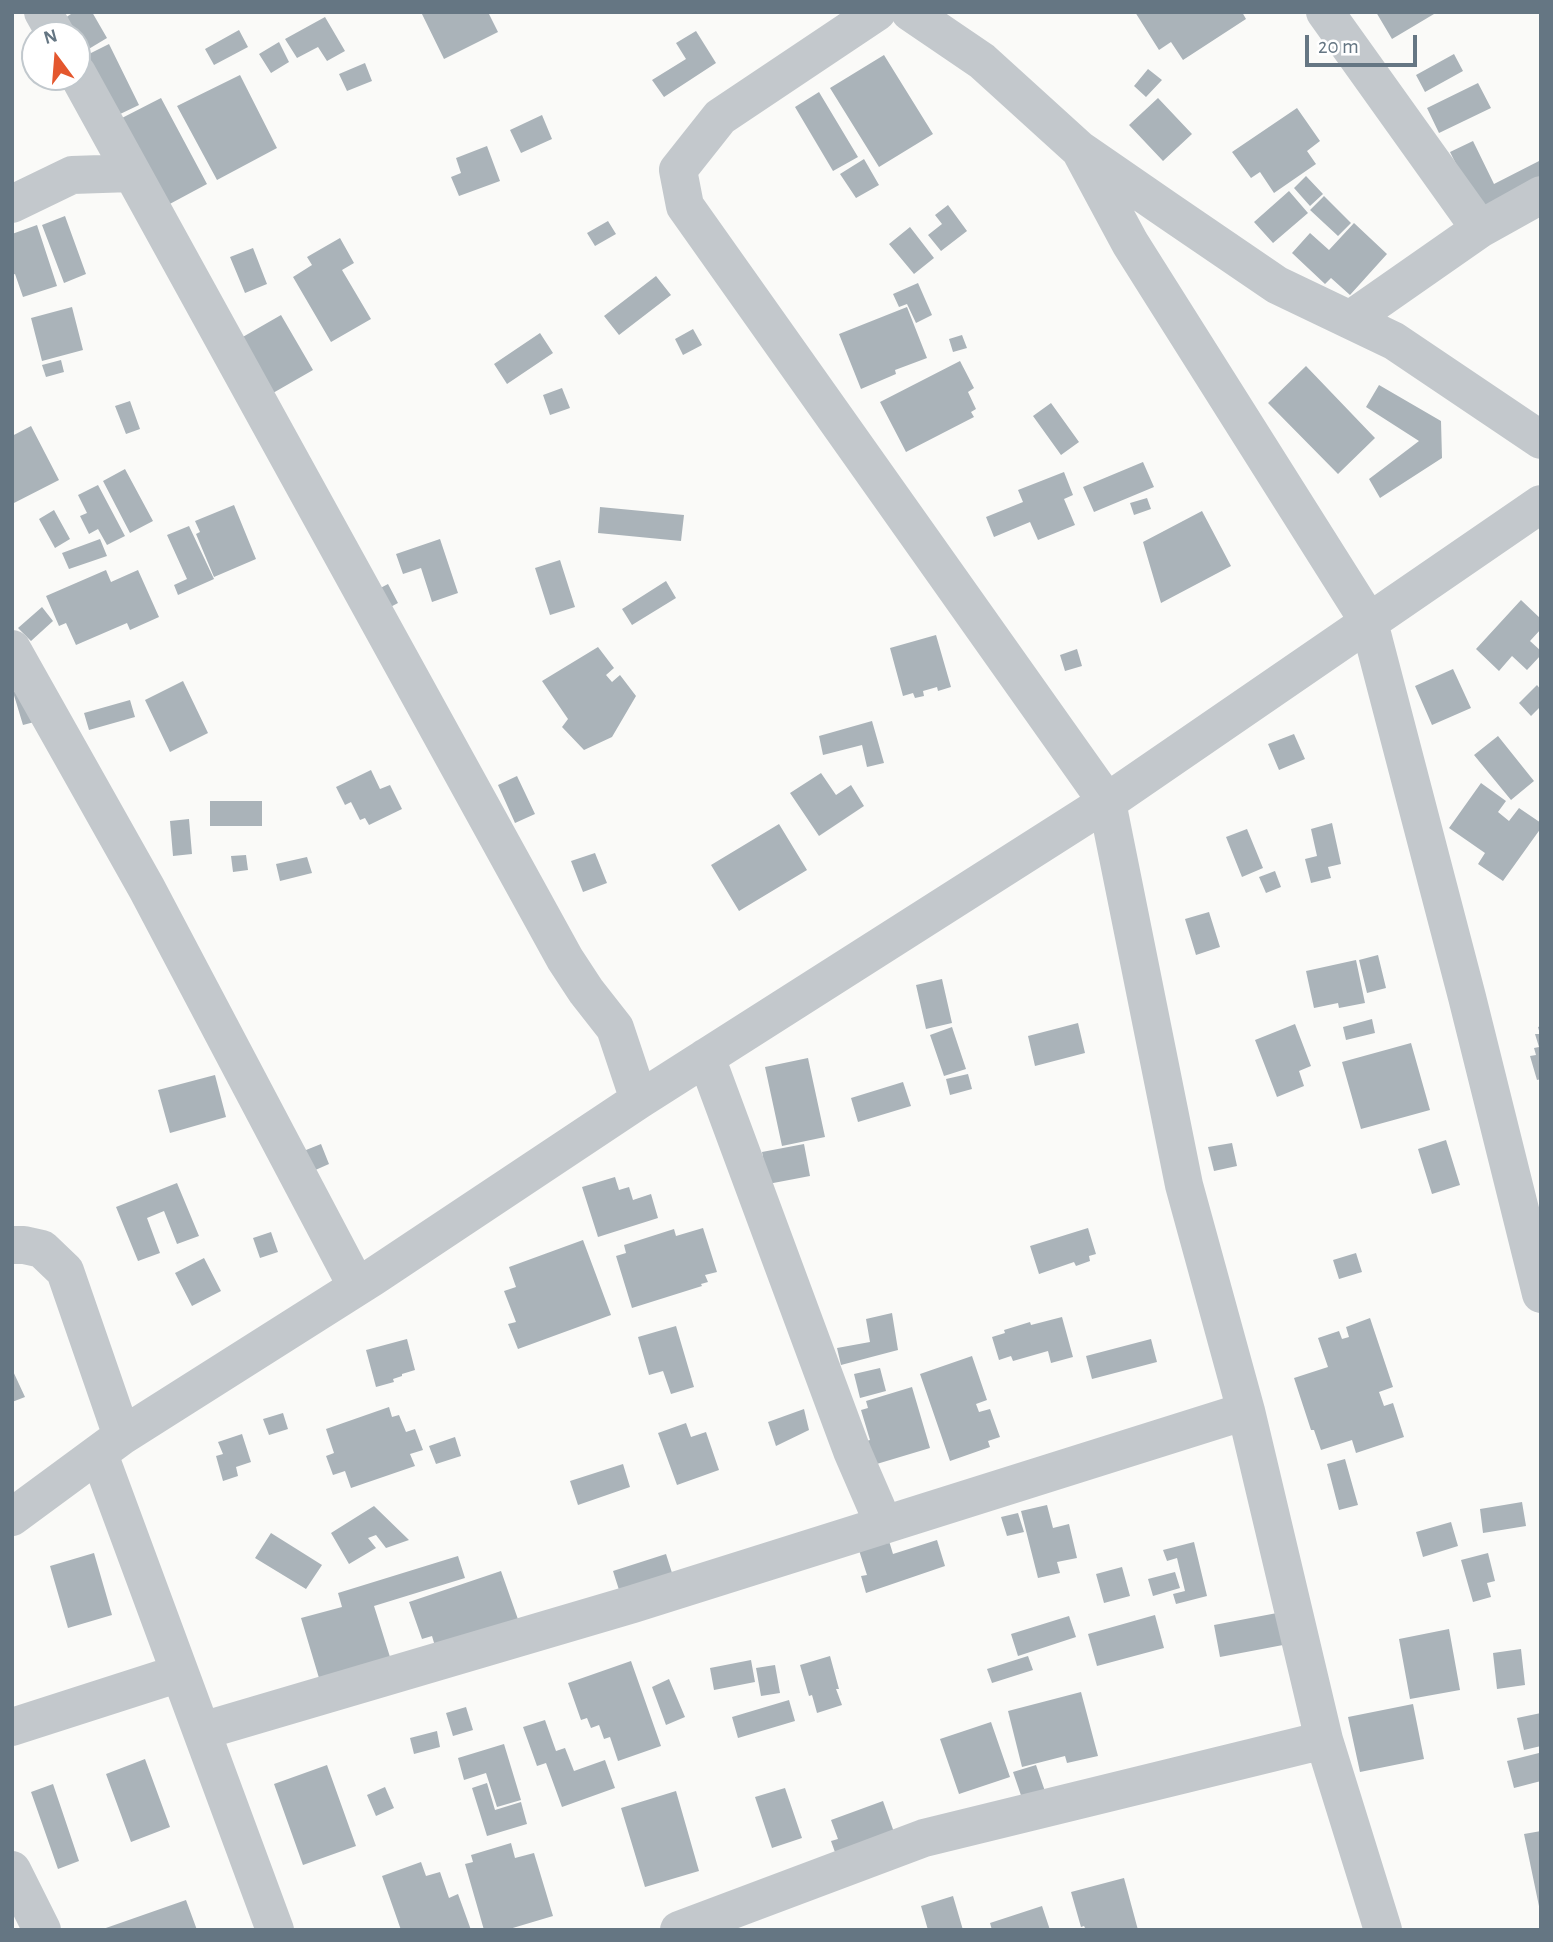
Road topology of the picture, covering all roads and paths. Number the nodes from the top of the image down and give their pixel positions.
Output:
1 (877, 12) edge
2 (910, 12) edge
3 (952, 12) edge
4 (1325, 12) edge
5 (982, 61) junction
6 (87, 91) edge
7 (1080, 150) junction
8 (132, 173) junction
9 (1541, 195) edge
10 (12, 204) edge
11 (1480, 229) junction
12 (1350, 320) junction
13 (1541, 440) edge
14 (1541, 504) edge
15 (1368, 622) junction
16 (12, 649) edge
17 (1107, 802) junction
18 (706, 1057) junction
19 (639, 1100) junction
20 (12, 1245) edge
21 (357, 1287) junction
22 (1541, 1294) edge
23 (1247, 1411) junction
24 (111, 1445) junction
25 (12, 1517) edge
26 (884, 1525) junction
27 (180, 1673) junction
28 (12, 1727) edge
29 (202, 1731) junction
30 (1324, 1741) junction
31 (12, 1870) edge
32 (42, 1930) edge
33 (275, 1930) edge
34 (679, 1930) edge
35 (1383, 1930) edge

1 - 17 street
2 - 5 street
3 - 5 street
4 - 11 street
5 - 7 street
6 - 8 street
7 - 12 street
7 - 15 street
8 - 10 street
8 - 19 street
9 - 11 street
11 - 12 street
12 - 13 street
14 - 15 street
15 - 17 street
15 - 22 street
16 - 21 street
17 - 18 street
17 - 23 street
18 - 19 street
18 - 26 street
19 - 21 street
20 - 24 street
21 - 24 street
23 - 26 street
23 - 30 street
24 - 25 street
24 - 27 street
26 - 29 street
27 - 28 street
27 - 29 street
29 - 33 street
30 - 34 street
30 - 35 street
31 - 32 street

